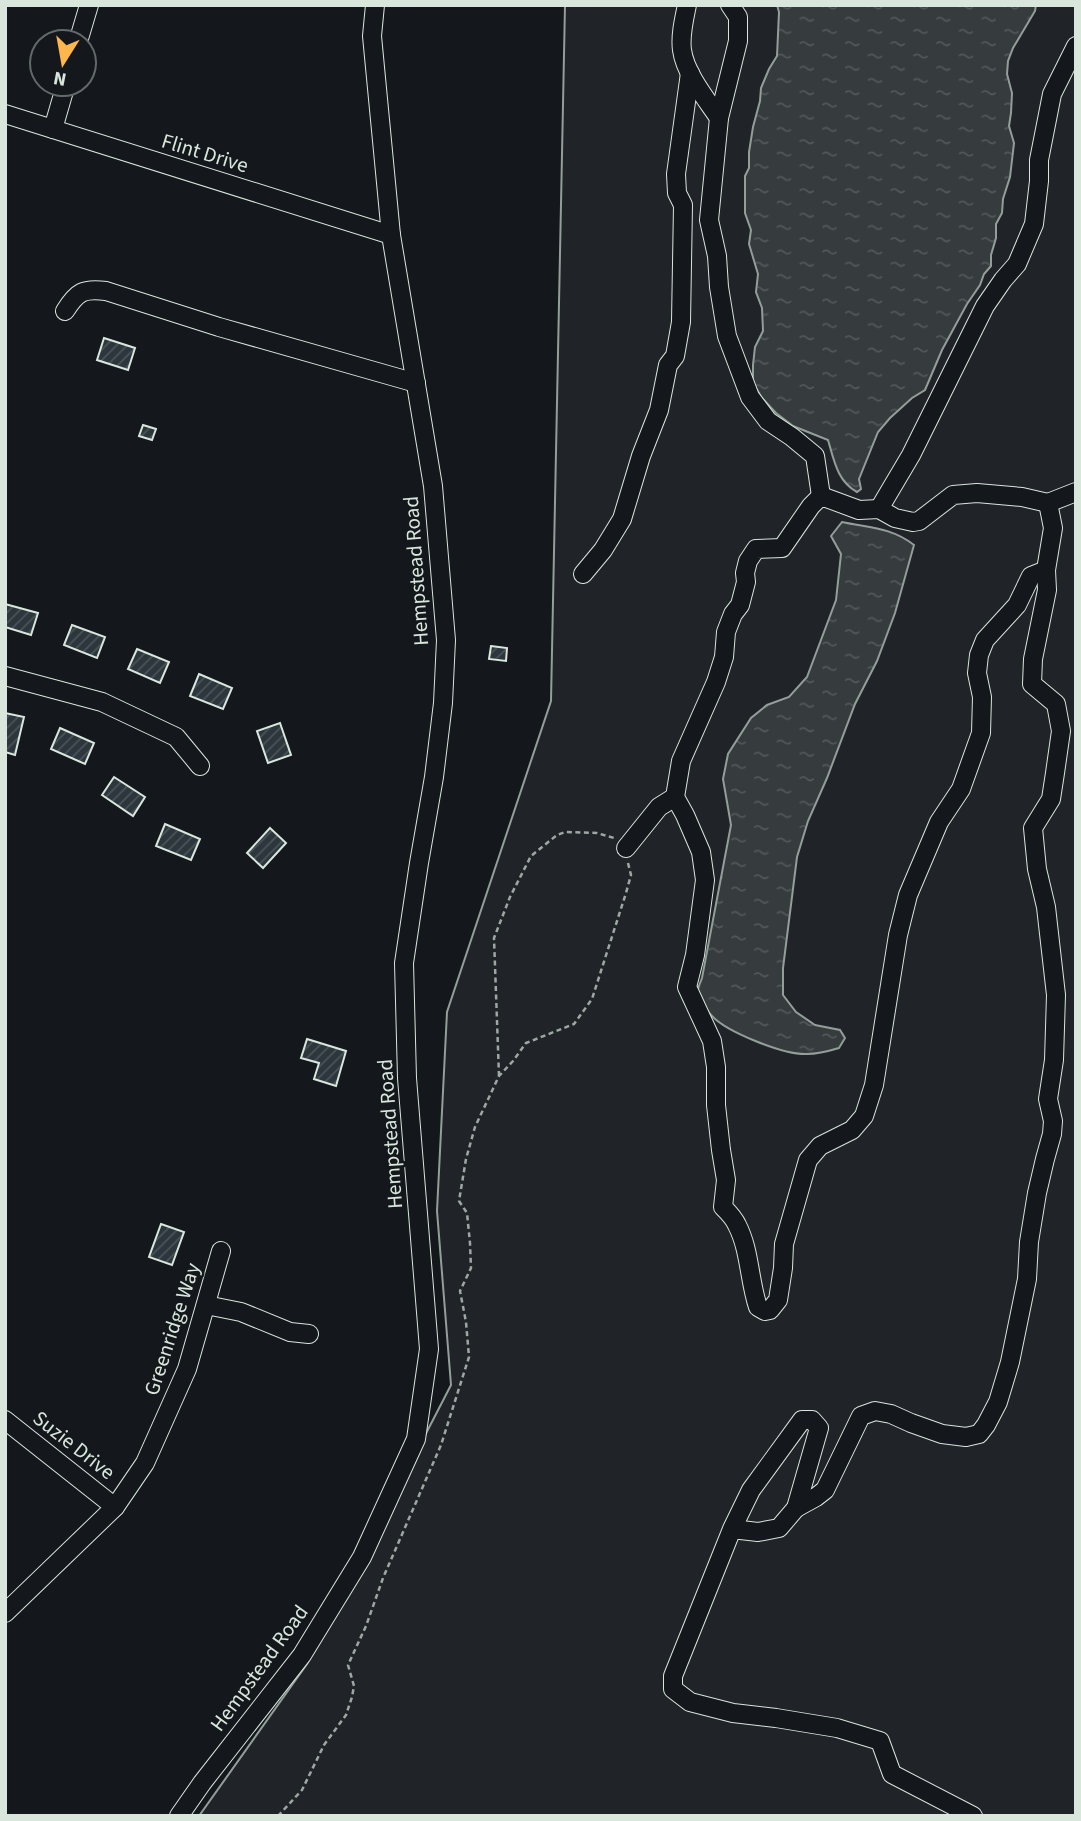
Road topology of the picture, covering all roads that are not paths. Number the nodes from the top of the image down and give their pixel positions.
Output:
1 (89, 5) edge
2 (375, 5) edge
3 (687, 5) edge
4 (730, 5) edge
5 (82, 28) edge
6 (1076, 46) edge
7 (690, 73) junction
8 (62, 98) edge
9 (5, 114) edge
10 (719, 118) junction
11 (53, 129) junction
12 (391, 235) junction
13 (65, 311) dead end
14 (416, 383) junction
15 (1076, 492) edge
16 (821, 496) junction
17 (1048, 503) junction
18 (879, 509) junction
19 (1046, 570) junction
20 (583, 574) dead end
21 (5, 676) edge
22 (200, 766) dead end
23 (675, 797) junction
24 (626, 848) road end
25 (221, 1251) dead end
26 (206, 1305) junction
27 (309, 1334) dead end
28 (5, 1420) edge
29 (115, 1507) junction
30 (796, 1508) junction
31 (732, 1529) junction
32 (5, 1613) edge
33 (179, 1816) edge
34 (972, 1816) edge

1 - 5 street
2 - 12 street, Hempstead Road
3 - 7 street
4 - 10 street
6 - 18 street
7 - 10 street
7 - 20 street
8 - 11 street
9 - 11 street, Flint Drive
10 - 16 street
11 - 12 street, Flint Drive
12 - 14 street, Hempstead Road
13 - 14 street
14 - 33 street, Hempstead Road
15 - 17 street
16 - 18 street
16 - 23 street
17 - 18 street
17 - 19 street
19 - 23 street
19 - 30 street
21 - 22 street
23 - 24 street
25 - 26 street, Greenridge Way
26 - 27 street
26 - 29 street, Greenridge Way
28 - 29 street, Suzie Drive
29 - 32 street, Greenridge Way
30 - 31 street
30 - 31 street
31 - 34 street

